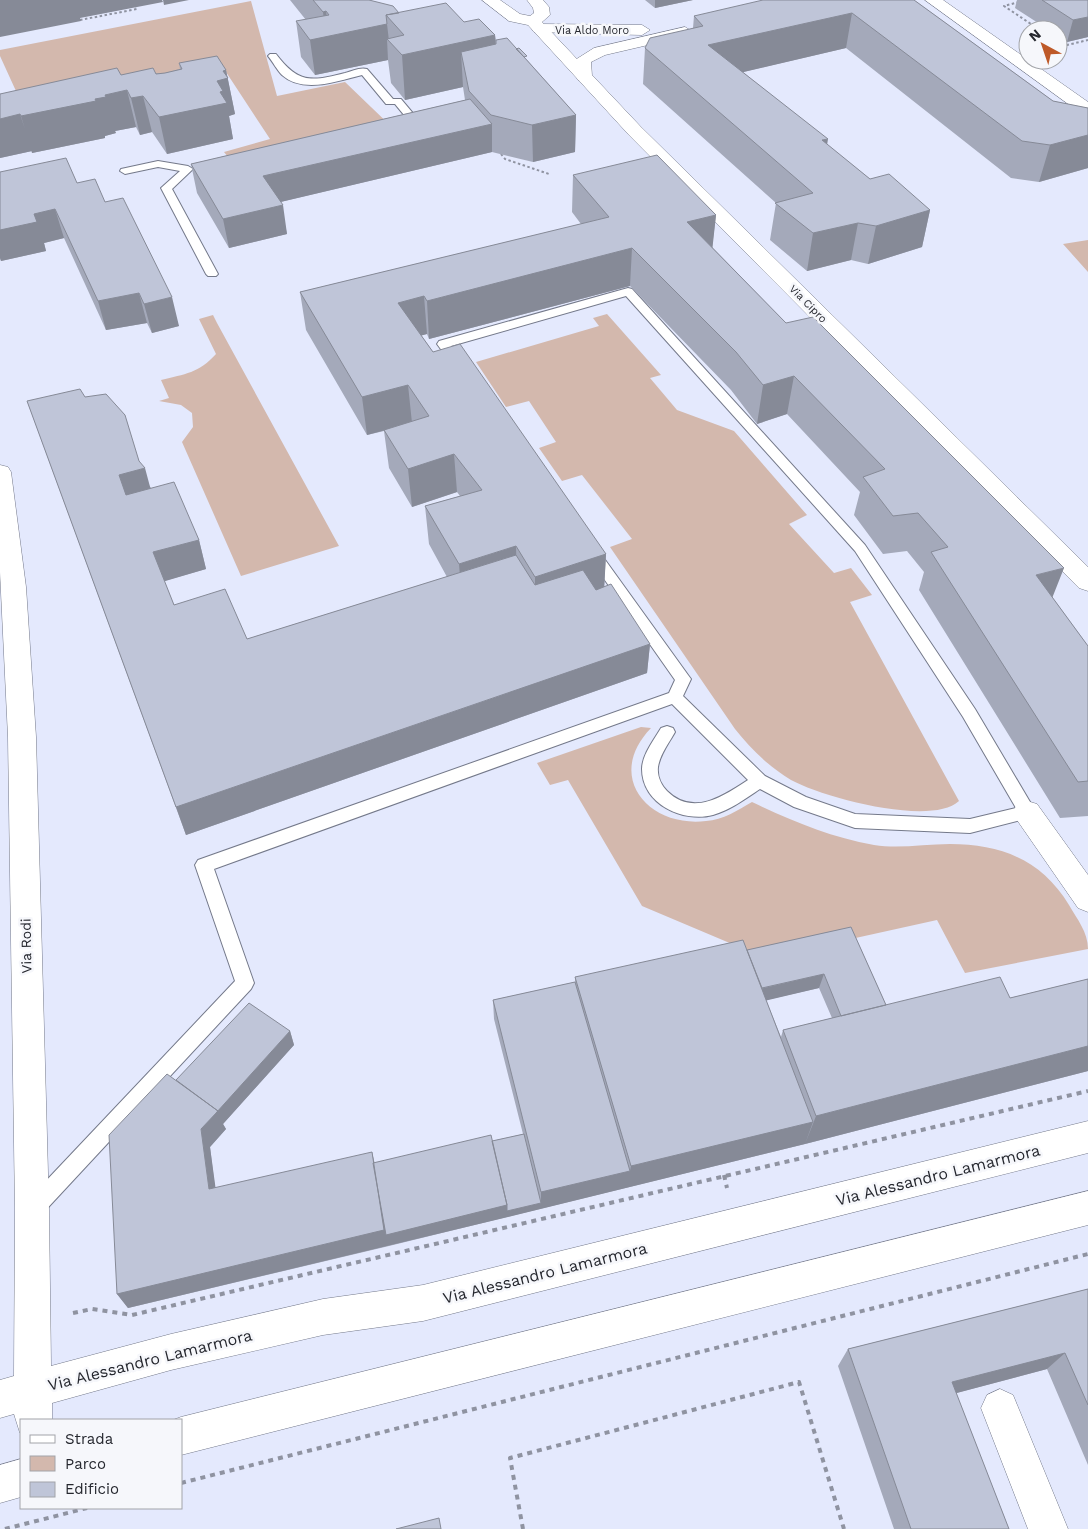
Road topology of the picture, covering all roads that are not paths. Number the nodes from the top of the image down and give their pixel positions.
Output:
1 (490, 0) edge
2 (535, 0) edge
3 (933, 0) edge
4 (536, 25) junction
5 (644, 30) junction
6 (564, 55) junction
7 (273, 56) dead end
8 (584, 76) junction
9 (1088, 110) edge
10 (417, 139) edge
11 (126, 171) dead end
12 (212, 274) dead end
13 (466, 376) edge
14 (1, 478) edge
15 (586, 543) edge
16 (1088, 582) edge
17 (675, 697) junction
18 (667, 732) dead end
19 (759, 781) junction
20 (1027, 812) junction
21 (1088, 899) edge
22 (1088, 1137) edge
23 (1088, 1208) edge
24 (32, 1210) junction
25 (22, 1403) edge
26 (1000, 1408) dead end
27 (182, 1436) edge
28 (20, 1478) edge
29 (0, 1484) edge
30 (1048, 1529) edge

1 - 4 street
2 - 4 street
3 - 9 street
4 - 5 street, Via Aldo Moro
4 - 6 street, Via Cipro
5 - 6 street, Via Aldo Moro
5 - 8 street, Via Aldo Moro
6 - 8 street, Via Cipro
7 - 10 lane
8 - 16 street, Via Cipro
11 - 12 lane
13 - 20 lane
14 - 24 street, Via Rodi
15 - 17 lane
17 - 19 lane
17 - 24 lane
18 - 19 lane
19 - 20 lane
20 - 21 street
22 - 25 street, Via Alessandro Lamarmora
23 - 27 street
24 - 25 street, Via Rodi
26 - 30 street
28 - 29 street

